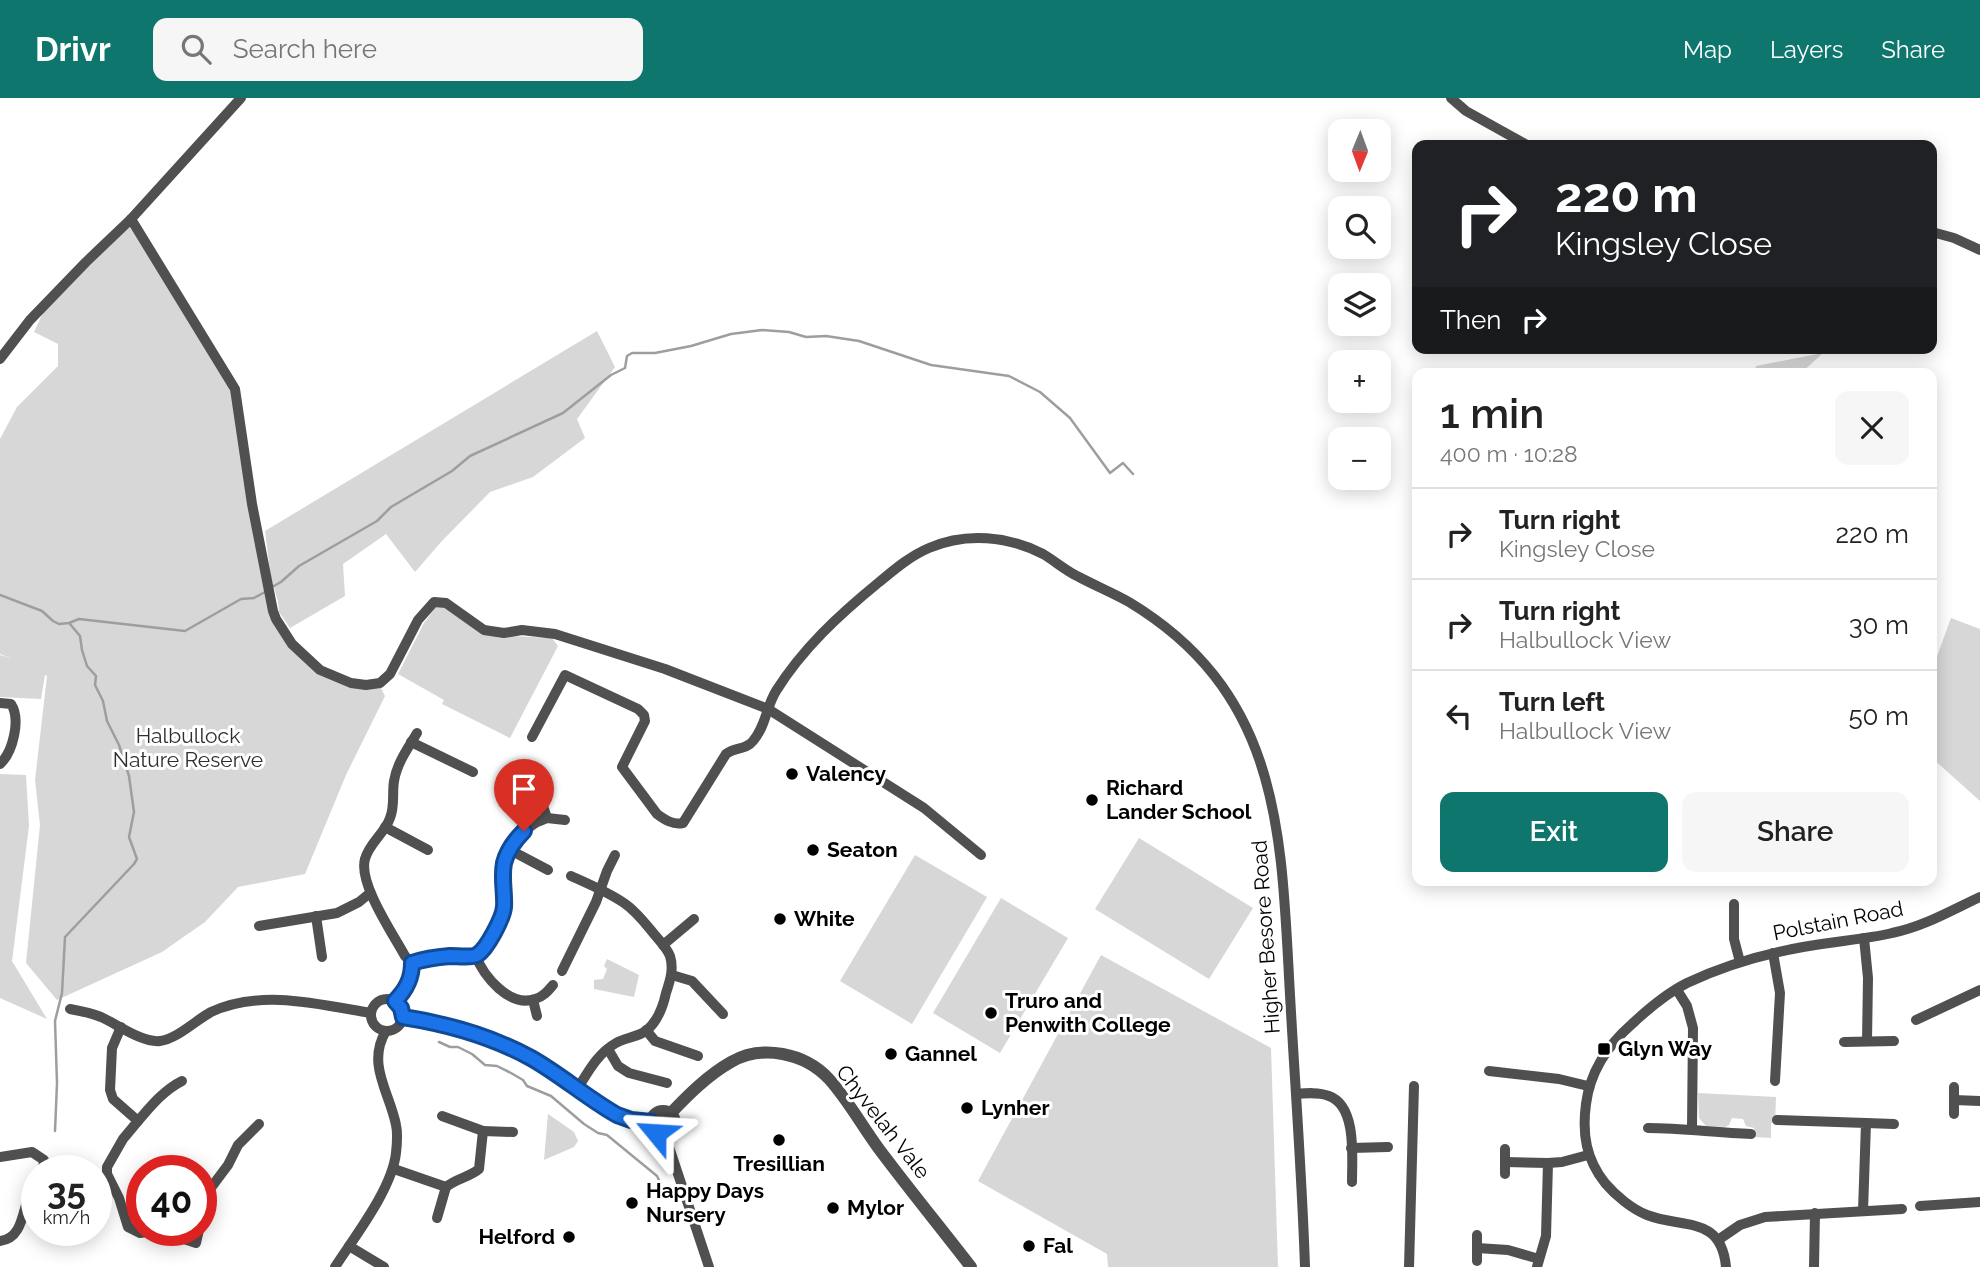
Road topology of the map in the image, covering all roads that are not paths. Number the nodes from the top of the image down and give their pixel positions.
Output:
1 (240, 98) edge
2 (1451, 98) edge
3 (1518, 140) edge
4 (131, 219) junction
5 (1937, 233) edge
6 (1980, 250) edge
7 (0, 359) edge
8 (0, 703) edge
9 (768, 709) junction
10 (532, 737) dead end
11 (0, 764) edge
12 (472, 772) dead end
13 (542, 803) dead end
14 (547, 818) junction
15 (565, 820) dead end
16 (385, 827) junction
17 (428, 850) dead end
18 (510, 850) junction
19 (615, 855) dead end
20 (981, 855) dead end
21 (548, 870) dead end
22 (571, 876) dead end
23 (601, 890) junction
24 (370, 893) junction
25 (1980, 897) edge
26 (1734, 904) dead end
27 (316, 916) junction
28 (694, 919) dead end
29 (259, 926) dead end
30 (1864, 938) junction
31 (663, 945) junction
32 (1773, 953) junction
33 (476, 956) junction
34 (322, 957) dead end
35 (1740, 962) junction
36 (412, 963) junction
37 (568, 970) dead end
38 (671, 975) junction
39 (553, 985) dead end
40 (1677, 990) junction
41 (1980, 990) edge
42 (533, 1000) junction
43 (395, 1001) junction
44 (1917, 1004) dead end
45 (70, 1009) dead end
46 (370, 1013) junction
47 (723, 1014) dead end
48 (537, 1016) dead end
49 (403, 1017) junction
50 (121, 1027) junction
51 (646, 1030) junction
52 (386, 1031) junction
53 (1867, 1041) junction
54 (1894, 1041) dead end
55 (1844, 1042) dead end
56 (608, 1049) junction
57 (698, 1056) dead end
58 (1489, 1071) dead end
59 (1775, 1080) dead end
60 (182, 1081) dead end
61 (667, 1083) dead end
62 (1414, 1086) dead end
63 (1588, 1086) junction
64 (1954, 1087) dead end
65 (578, 1088) junction
66 (1296, 1094) junction
67 (1954, 1100) junction
68 (1980, 1101) edge
69 (670, 1114) junction
70 (1954, 1114) dead end
71 (442, 1116) dead end
72 (1738, 1120) dead end
73 (1777, 1120) dead end
74 (138, 1121) junction
75 (651, 1122) junction
76 (1866, 1123) junction
77 (259, 1124) dead end
78 (1894, 1124) dead end
79 (1648, 1128) dead end
80 (1692, 1128) junction
81 (483, 1131) junction
82 (513, 1132) dead end
83 (1738, 1133) junction
84 (1751, 1134) dead end
85 (665, 1135) junction
86 (1388, 1147) dead end
87 (1352, 1148) junction
88 (1505, 1149) dead end
89 (37, 1155) edge
90 (1588, 1155) junction
91 (0, 1157) edge
92 (1505, 1161) junction
93 (1548, 1163) junction
94 (394, 1169) junction
95 (1505, 1174) dead end
96 (217, 1180) edge
97 (1352, 1182) dead end
98 (446, 1187) junction
99 (1980, 1202) edge
100 (1920, 1206) dead end
101 (1902, 1209) dead end
102 (1863, 1211) junction
103 (1815, 1213) junction
104 (437, 1218) dead end
105 (21, 1221) edge
106 (126, 1221) edge
107 (1477, 1235) dead end
108 (1718, 1240) junction
109 (0, 1241) edge
110 (349, 1246) junction
111 (1477, 1248) junction
112 (1477, 1261) dead end
113 (1538, 1263) edge
114 (335, 1267) edge
115 (384, 1267) edge
116 (709, 1267) edge
117 (971, 1267) edge
118 (1305, 1267) edge
119 (1409, 1267) edge
120 (1726, 1267) edge
121 (1814, 1267) edge

1 - 4 street
2 - 3 street
4 - 7 street
4 - 9 street
5 - 6 street
8 - 11 street
9 - 10 street, Higher Besore Road
9 - 20 street
9 - 66 street, Higher Besore Road
12 - 16 street
13 - 14 street
14 - 15 street
14 - 18 street
16 - 17 street
16 - 24 street
18 - 21 street
18 - 33 street
19 - 23 street
22 - 23 street
23 - 31 street
23 - 37 street
24 - 27 street
24 - 36 street
25 - 30 street, Polstain Road
26 - 35 street
27 - 29 street
27 - 34 street
28 - 31 street
30 - 32 street, Polstain Road
30 - 53 street
31 - 38 street
32 - 35 street, Polstain Road
32 - 59 street
33 - 36 street
33 - 42 street
35 - 40 street, Polstain Road
36 - 43 street
38 - 47 street
38 - 51 street
39 - 42 street
40 - 63 street, Polstain Road
40 - 80 street
41 - 44 street
42 - 48 street
43 - 46 street
43 - 49 street
45 - 50 street
46 - 50 street
46 - 52 street
49 - 52 street
49 - 65 street
50 - 74 street
51 - 56 street
51 - 57 street
52 - 94 street
53 - 54 street
53 - 55 street
56 - 61 street
56 - 65 street
58 - 63 street
60 - 74 street
62 - 119 street
63 - 90 street, Polstain Road
64 - 67 street
65 - 75 street
66 - 87 street
66 - 118 street, Higher Besore Road
67 - 68 street
67 - 70 street
69 - 75 street, Chyvelah Vale
69 - 85 street
69 - 117 street, Chyvelah Vale
71 - 81 street
72 - 83 street
73 - 76 street
74 - 106 street
75 - 85 street
76 - 78 street
76 - 102 street
77 - 96 street
79 - 80 street
80 - 83 street
81 - 82 street
81 - 98 street
83 - 84 street
85 - 116 street
86 - 87 street
87 - 97 street
88 - 92 street
89 - 91 street
90 - 93 street
90 - 108 street, Polstain Road
92 - 93 street
92 - 95 street
93 - 113 street
94 - 98 street
94 - 110 street
98 - 104 street
99 - 100 street
101 - 102 street
102 - 103 street
103 - 108 street
103 - 121 street
105 - 109 street
107 - 111 street
108 - 120 street
110 - 114 street
110 - 115 street
111 - 112 street
111 - 113 street

